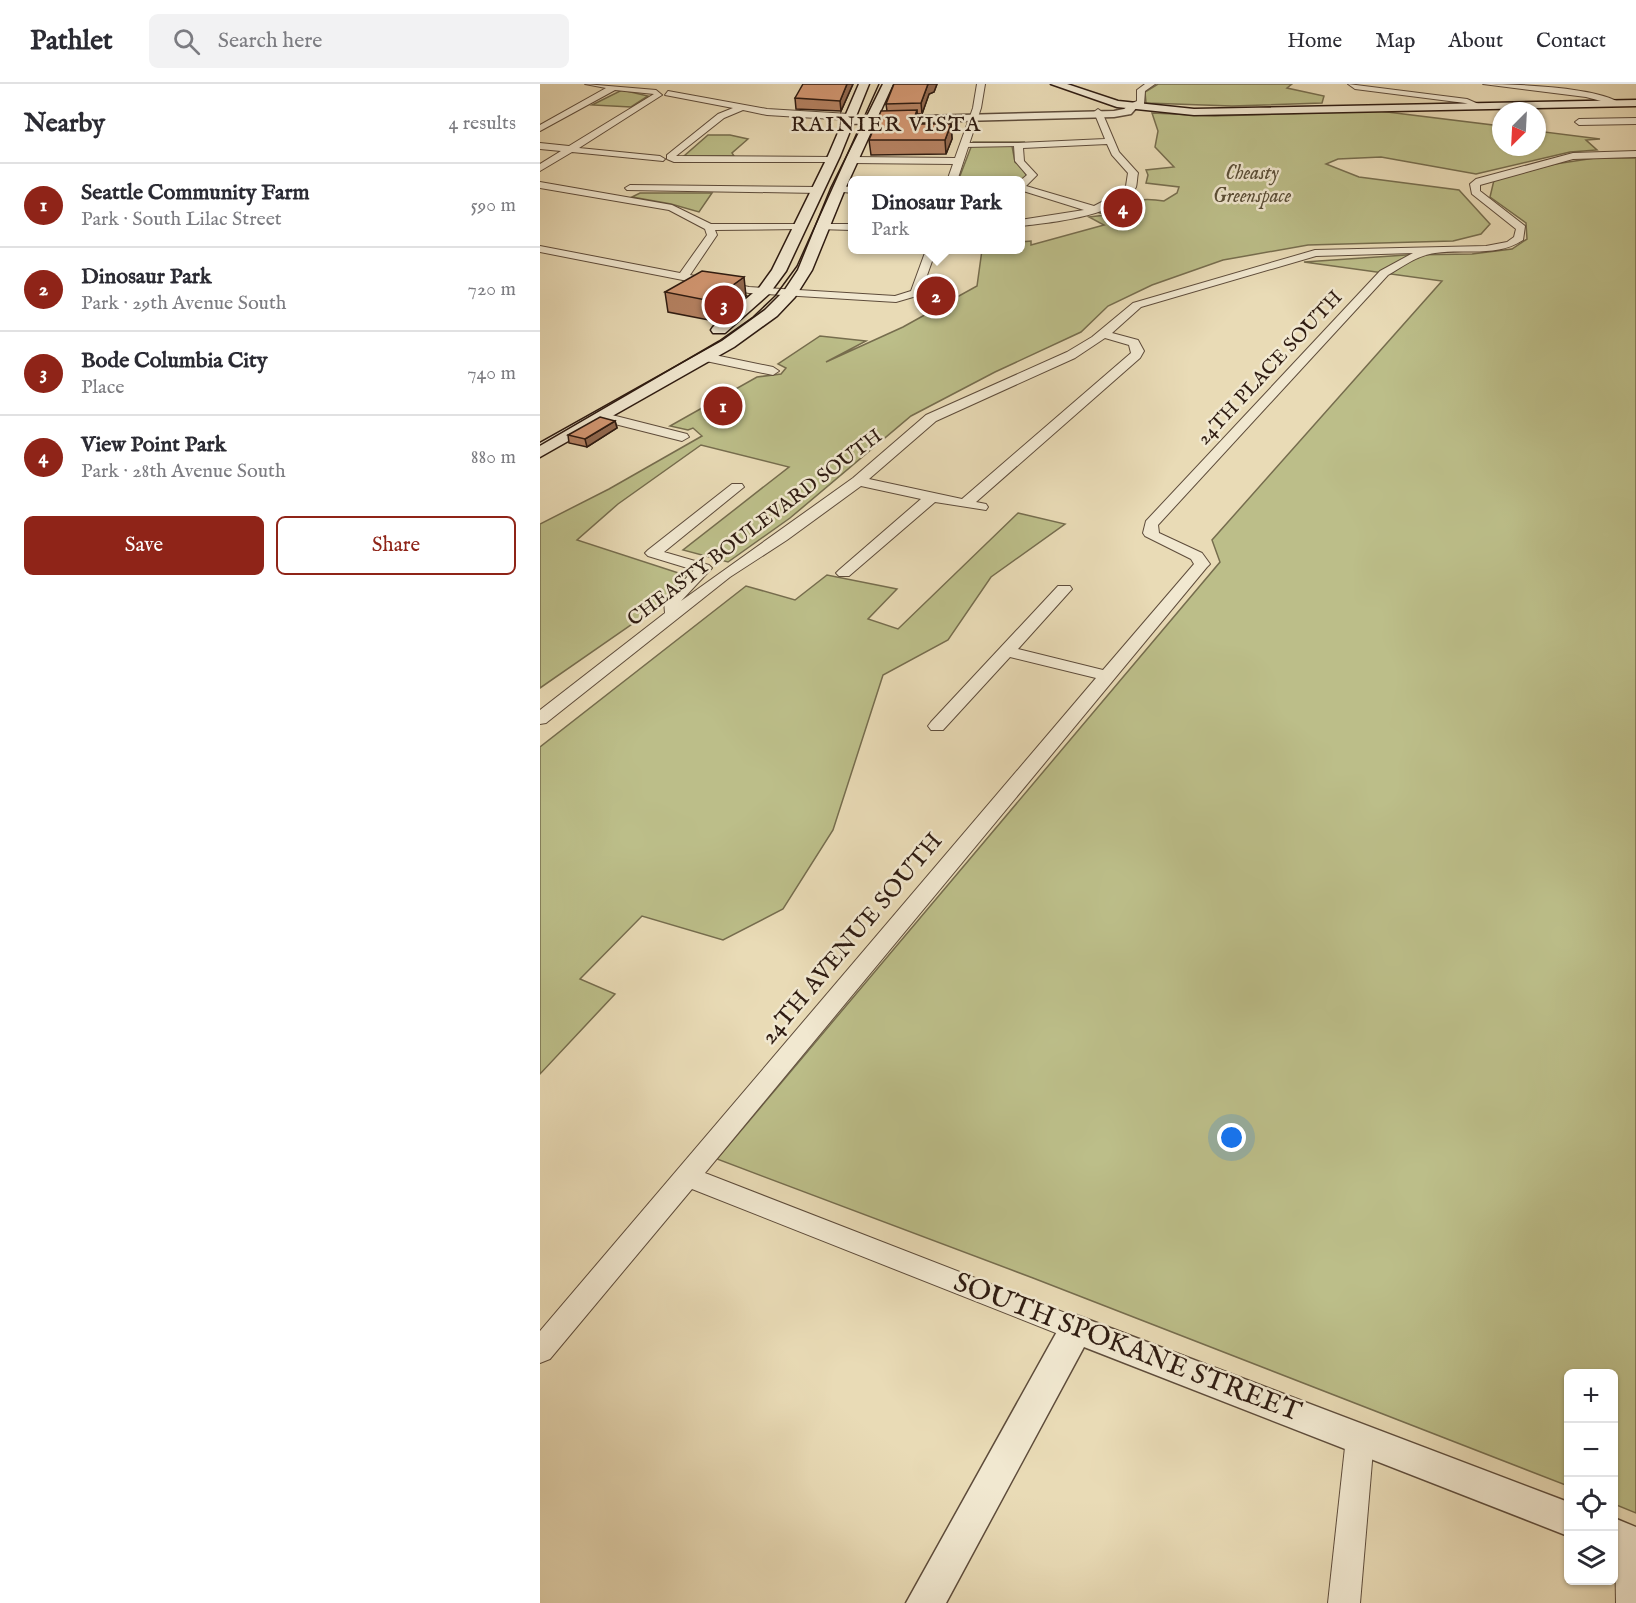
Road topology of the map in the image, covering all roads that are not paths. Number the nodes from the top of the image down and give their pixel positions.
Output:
1 (595, 84) edge
2 (676, 84) edge
3 (864, 84) edge
4 (888, 84) edge
5 (981, 84) edge
6 (1056, 84) edge
7 (1151, 84) edge
8 (1487, 84) edge
9 (1352, 85) edge
10 (614, 87) junction
11 (663, 93) junction
12 (1625, 101) edge
13 (1133, 106) junction
14 (1479, 106) junction
15 (739, 108) junction
16 (1098, 113) junction
17 (975, 116) junction
18 (848, 119) junction
19 (872, 119) junction
20 (1636, 121) edge
21 (1580, 122) dead end
22 (540, 128) edge
23 (1110, 141) junction
24 (964, 145) junction
25 (1020, 145) junction
26 (540, 146) edge
27 (569, 151) junction
28 (1636, 154) edge
29 (832, 160) junction
30 (853, 160) junction
31 (665, 161) junction
32 (957, 161) junction
33 (540, 168) edge
34 (849, 176) edge
35 (953, 176) edge
36 (643, 178) dead end
37 (1025, 181) edge
38 (540, 185) edge
39 (630, 188) junction
40 (1025, 188) edge
41 (818, 190) junction
42 (845, 190) edge
43 (618, 199) junction
44 (1092, 208) junction
45 (1025, 222) edge
46 (801, 226) junction
47 (709, 227) junction
48 (822, 227) junction
49 (848, 227) edge
50 (540, 249) edge
51 (1432, 250) junction
52 (930, 254) edge
53 (684, 276) junction
54 (764, 291) junction
55 (790, 294) junction
56 (1104, 334) junction
57 (705, 357) junction
58 (772, 371) dead end
59 (600, 416) junction
60 (540, 432) edge
61 (682, 437) dead end
62 (540, 451) edge
63 (858, 481) junction
64 (737, 487) dead end
65 (932, 496) junction
66 (965, 504) junction
67 (981, 507) dead end
68 (1202, 560) joint
69 (844, 573) dead end
70 (1064, 589) dead end
71 (673, 615) junction
72 (1006, 651) junction
73 (1107, 676) junction
74 (540, 719) edge
75 (937, 726) dead end
76 (686, 1176) junction
77 (1076, 1329) junction
78 (540, 1352) edge
79 (1360, 1438) junction
80 (1564, 1516) edge
81 (1627, 1541) edge
82 (925, 1603) edge
83 (1344, 1603) edge
84 (1632, 1603) edge

1 - 10 street
2 - 11 street
3 - 18 main road
4 - 19 main road
5 - 17 street
6 - 13 main road
7 - 13 street
8 - 12 street
9 - 14 street
10 - 11 street
10 - 22 street
11 - 15 street
11 - 27 street
12 - 14 main road
13 - 14 main road
13 - 16 street
15 - 18 street
15 - 31 street
16 - 17 street
16 - 23 street
17 - 19 street
17 - 24 street
18 - 19 street
18 - 29 main road
19 - 30 main road
20 - 21 street
23 - 25 street
23 - 44 street
24 - 25 street
24 - 32 street
25 - 37 street
26 - 27 street
27 - 31 street
27 - 33 street
28 - 51 street, CHEASTY BOULEVARD SOUTH
29 - 31 street
29 - 41 main road
30 - 32 street
30 - 34 main road
32 - 35 street
36 - 39 street
38 - 43 street
39 - 41 street
39 - 43 street
40 - 44 street
41 - 46 main road
42 - 48 main road
43 - 47 street
44 - 45 street
46 - 47 street
46 - 54 main road
47 - 53 street
48 - 49 street
48 - 55 main road
50 - 53 street
51 - 56 street, CHEASTY BOULEVARD SOUTH
51 - 68 street, 24TH PLACE SOUTH
52 - 55 street
53 - 54 street
54 - 55 street
54 - 60 main road
55 - 57 main road
56 - 63 street, CHEASTY BOULEVARD SOUTH
56 - 66 street
57 - 58 street
57 - 59 main road
59 - 61 street
59 - 62 main road
63 - 65 street
63 - 71 street, CHEASTY BOULEVARD SOUTH
64 - 71 street
65 - 66 street
65 - 69 street
66 - 67 street
68 - 73 street, 24TH AVENUE SOUTH
70 - 72 street
71 - 74 street, CHEASTY BOULEVARD SOUTH
72 - 73 street
72 - 75 street
73 - 76 street, 24TH AVENUE SOUTH
76 - 77 street, SOUTH SPOKANE STREET
76 - 78 street, 24TH AVENUE SOUTH
77 - 79 street, SOUTH SPOKANE STREET
77 - 82 street
79 - 80 street, SOUTH SPOKANE STREET
79 - 83 street
81 - 84 street

